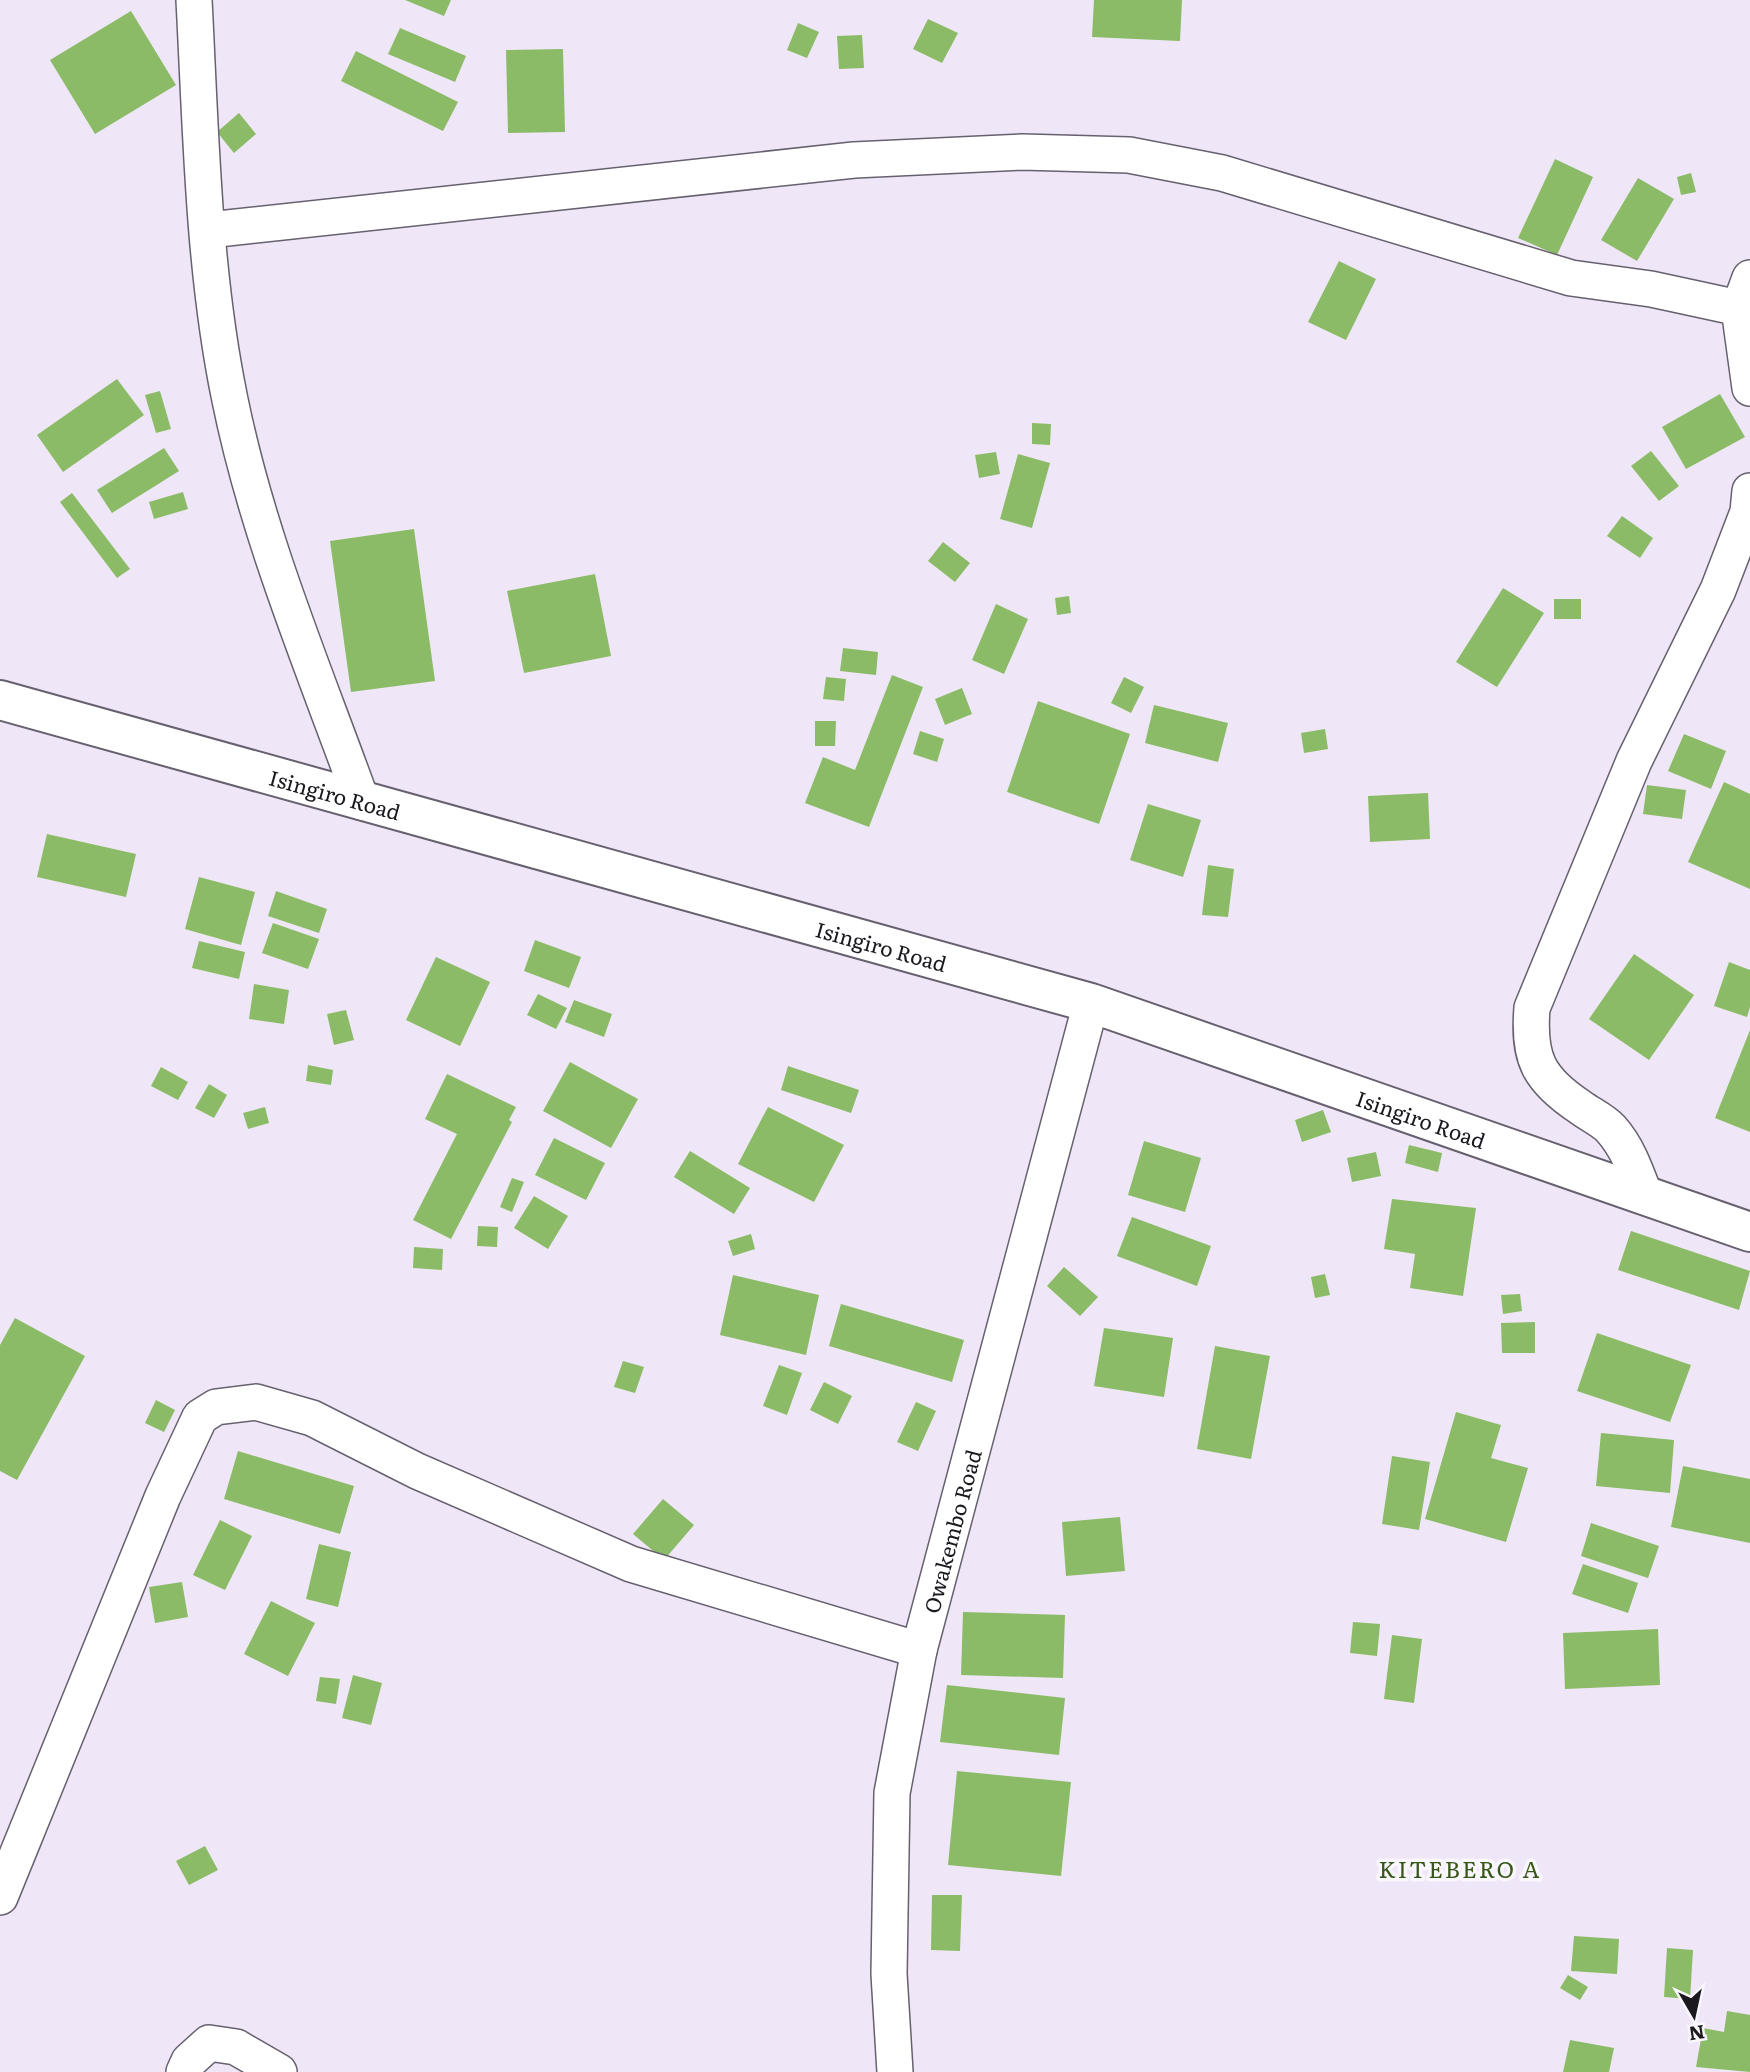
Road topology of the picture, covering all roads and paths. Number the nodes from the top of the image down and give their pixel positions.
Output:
1 (194, 0) edge
2 (209, 230) junction
3 (1744, 293) edge
4 (1750, 388) edge
5 (1750, 491) edge
6 (0, 700) edge
7 (362, 802) junction
8 (1091, 1003) junction
9 (1645, 1196) junction
10 (1750, 1232) edge
11 (919, 1650) junction
12 (0, 1897) edge
13 (184, 2072) edge
14 (279, 2072) edge
15 (895, 2072) edge

1 - 2 street
2 - 3 street
2 - 7 street
3 - 4 street
5 - 9 street
6 - 7 main road, Isingiro Road
7 - 8 main road, Isingiro Road
8 - 9 main road, Isingiro Road
8 - 11 street, Owakembo Road
9 - 10 main road, Isingiro Road
11 - 12 street
11 - 15 street, Owakembo Road
13 - 14 street

